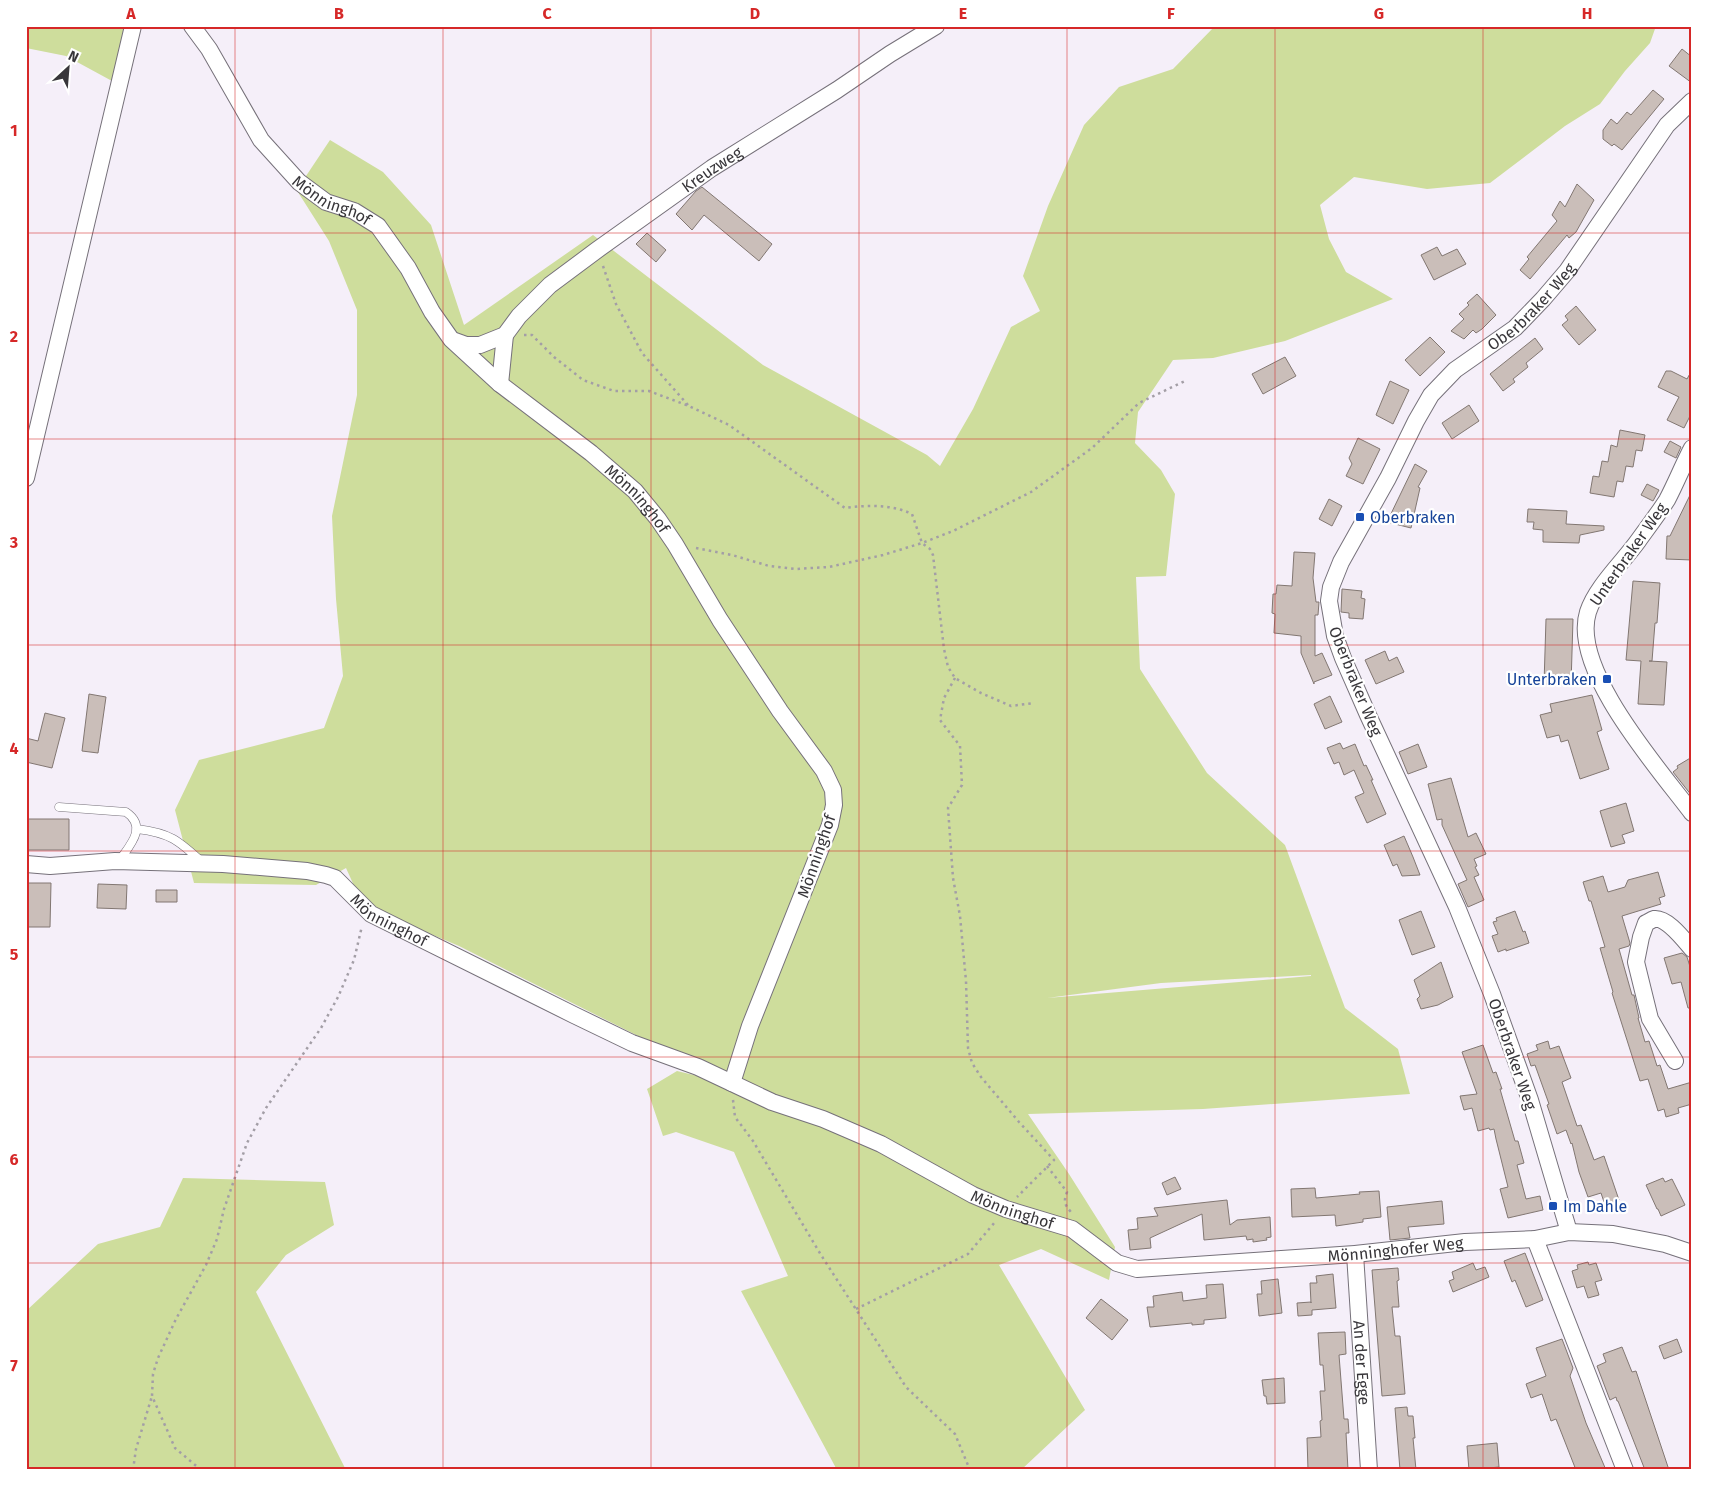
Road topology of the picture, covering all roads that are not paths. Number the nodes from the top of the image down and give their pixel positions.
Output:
1 (133, 26) edge
2 (192, 26) edge
3 (936, 26) edge
4 (1692, 101) edge
5 (505, 335) junction
6 (451, 339) junction
7 (500, 384) junction
8 (1692, 448) edge
9 (26, 478) edge
10 (58, 807) dead end
11 (1692, 813) edge
12 (137, 829) junction
13 (119, 861) junction
14 (26, 864) edge
15 (206, 864) junction
16 (1692, 949) edge
17 (1675, 1061) dead end
18 (732, 1083) junction
19 (1569, 1232) junction
20 (1535, 1239) junction
21 (1102, 1250) joint
22 (1692, 1253) edge
23 (1355, 1254) junction
24 (1369, 1470) edge
25 (1626, 1470) edge

1 - 9 street
2 - 6 street, Mönninghof
3 - 5 street, Kreuzweg
4 - 19 street, Oberbraker Weg
5 - 6 street, Kreuzweg
5 - 7 street
6 - 7 street, Mönninghof
7 - 18 street, Mönninghof
8 - 11 street, Unterbraker Weg
10 - 12 lane
12 - 13 lane
12 - 15 lane
13 - 14 street, Mönninghof
13 - 15 street, Mönninghof
15 - 18 street, Mönninghof
16 - 17 street
18 - 21 street, Mönninghof
19 - 20 street, Mönninghofer Weg
19 - 22 street, Mönninghofer Weg
20 - 23 street, Mönninghofer Weg
20 - 25 street
21 - 23 street, Mönninghofer Weg
23 - 24 street, An der Egge

